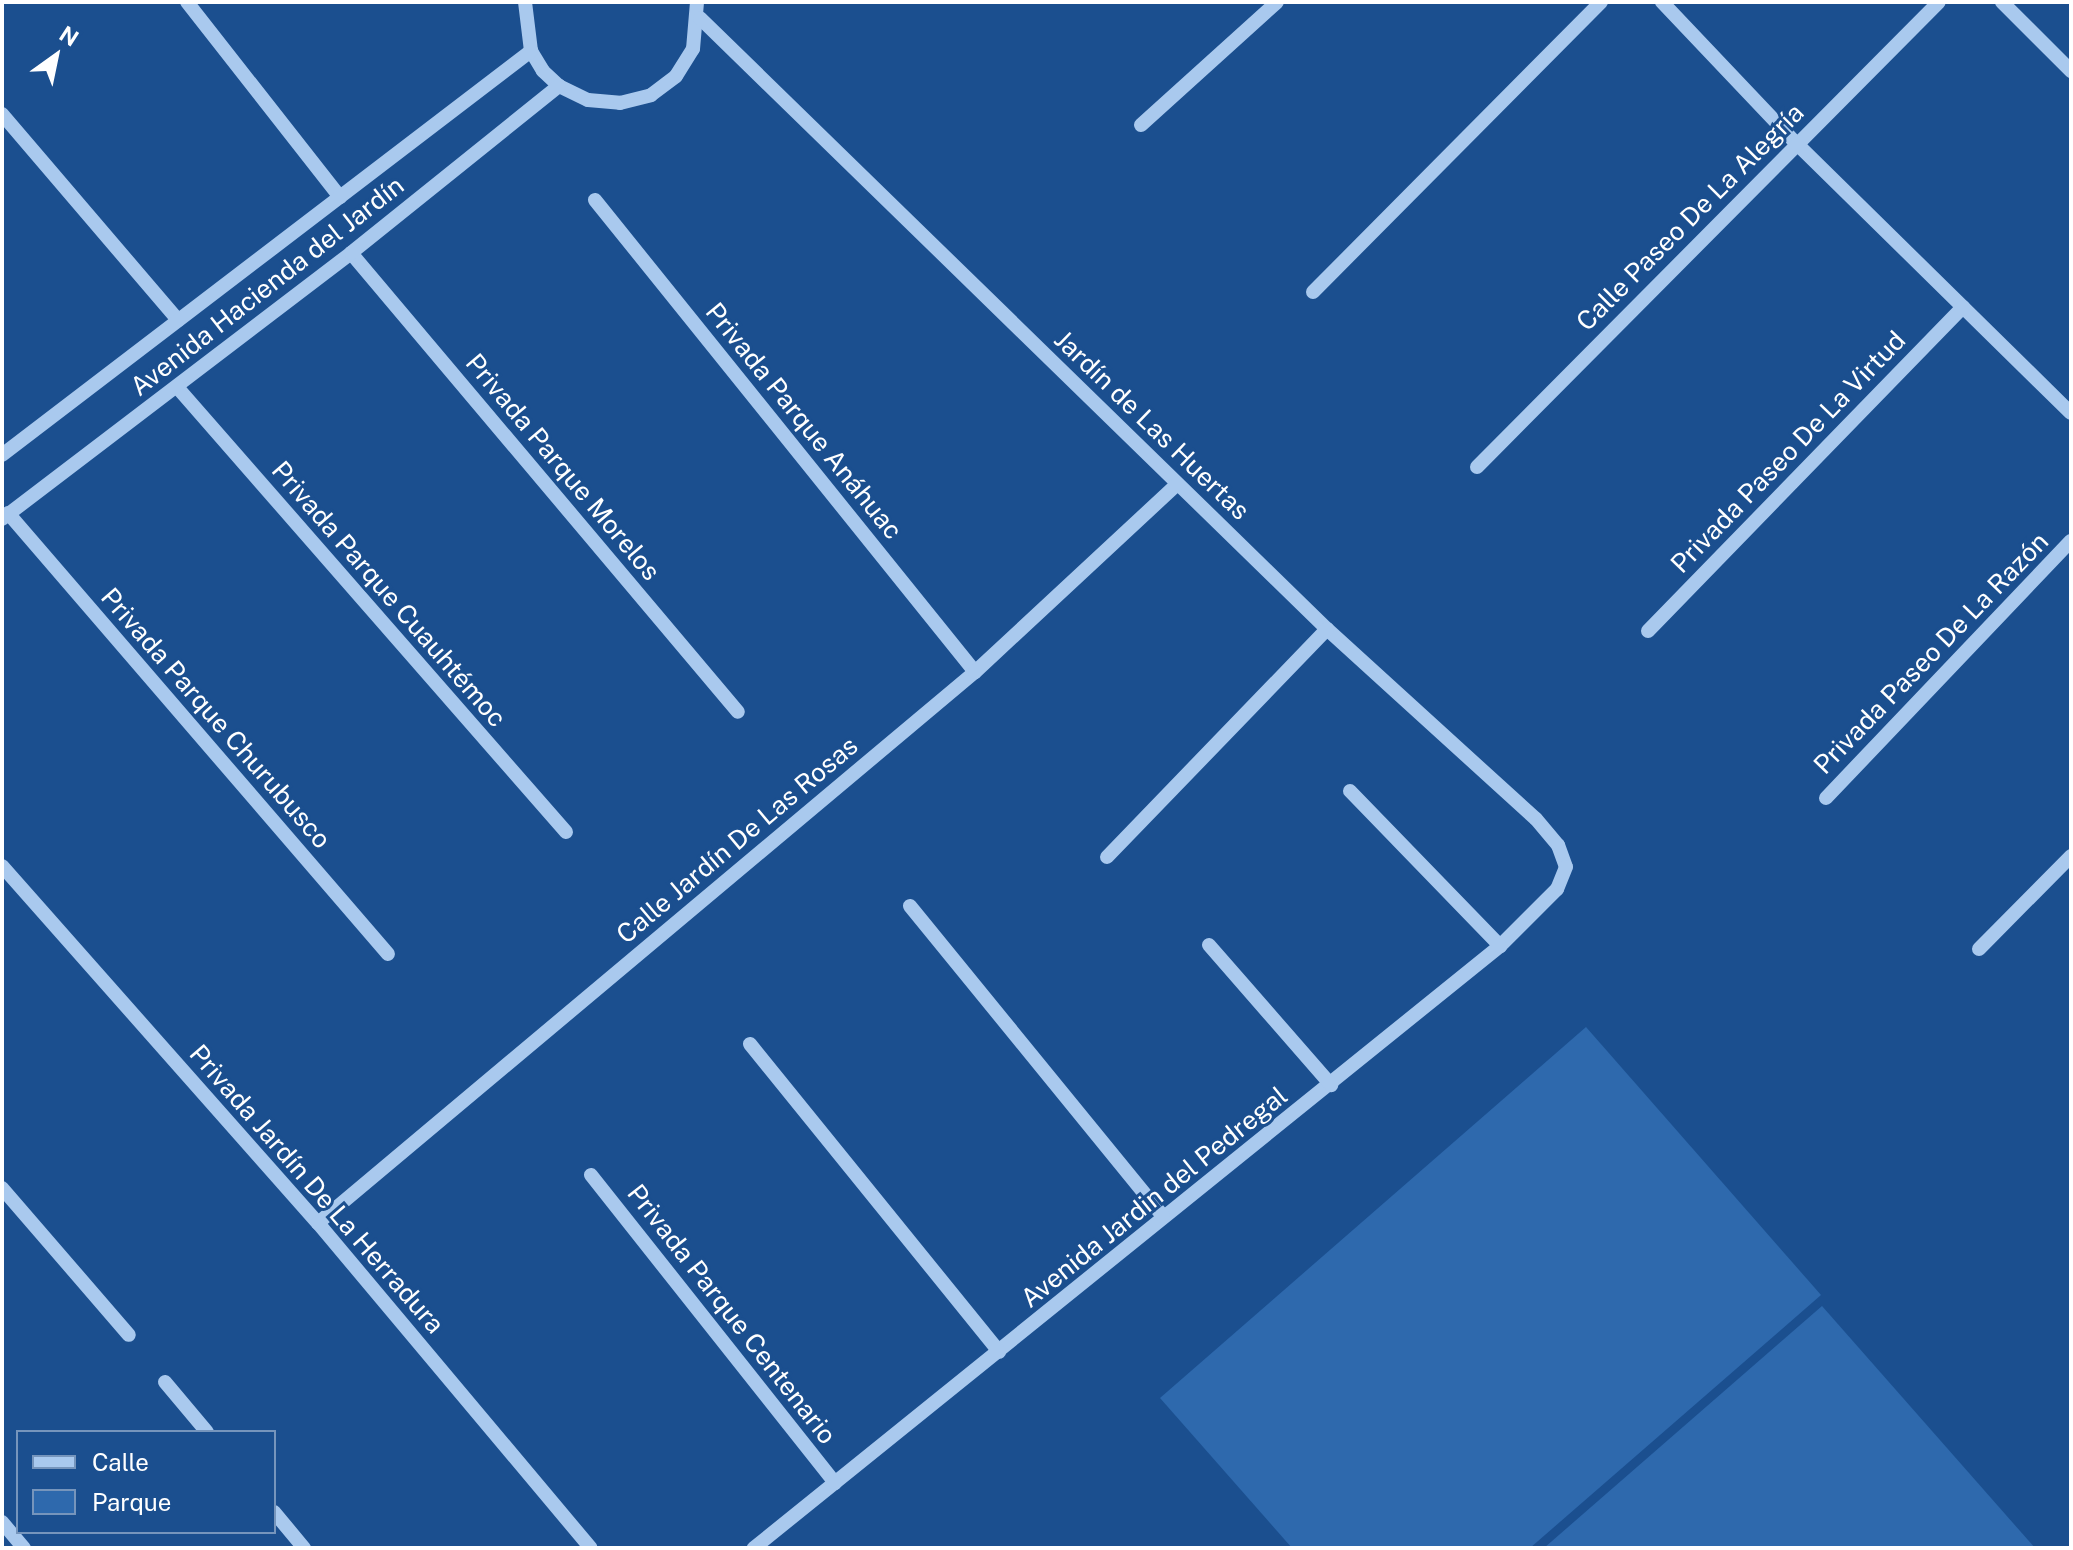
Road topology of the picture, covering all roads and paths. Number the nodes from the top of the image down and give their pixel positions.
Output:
1 (187, 2) edge
2 (525, 2) edge
3 (697, 2) edge
4 (1277, 2) edge
5 (1601, 2) edge
6 (1662, 2) edge
7 (1939, 2) edge
8 (2002, 2) edge
9 (700, 18) junction
10 (531, 51) junction
11 (2071, 71) edge
12 (559, 86) junction
13 (2, 114) edge
14 (1141, 125) dead end
15 (1796, 143) junction
16 (340, 197) junction
17 (595, 200) dead end
18 (351, 253) junction
19 (1313, 292) dead end
20 (1963, 307) junction
21 (178, 320) junction
22 (177, 387) junction
23 (2071, 413) edge
24 (2, 455) edge
25 (1477, 467) dead end
26 (1177, 484) junction
27 (5, 516) edge
28 (2071, 541) edge
29 (1327, 629) junction
30 (1648, 631) dead end
31 (975, 672) junction
32 (738, 712) dead end
33 (1350, 791) dead end
34 (1826, 798) dead end
35 (566, 832) dead end
36 (2071, 856) edge
37 (1107, 857) dead end
38 (2, 866) edge
39 (1566, 867) joint
40 (910, 906) dead end
41 (1209, 945) dead end
42 (1500, 946) junction
43 (1979, 949) dead end
44 (388, 954) dead end
45 (750, 1044) dead end
46 (1331, 1085) junction
47 (591, 1175) dead end
48 (2, 1188) edge
49 (1163, 1216) junction
50 (318, 1223) junction
51 (129, 1335) dead end
52 (999, 1352) junction
53 (165, 1382) dead end
54 (205, 1430) edge
55 (835, 1483) junction
56 (276, 1514) edge
57 (2, 1522) edge
58 (24, 1548) edge
59 (304, 1548) edge
60 (591, 1548) edge
61 (754, 1548) edge

1 - 16 street
2 - 10 street
3 - 9 street
4 - 14 street
5 - 19 street
6 - 15 street
7 - 15 street, Calle Paseo De La Alegría
8 - 11 street
9 - 12 street
9 - 26 street, Jardín de Las Huertas
10 - 12 street
10 - 16 street, Avenida Hacienda del Jardín
12 - 18 street, Avenida Hacienda del Jardín
13 - 21 street
15 - 20 street
15 - 25 street, Calle Paseo De La Alegría
16 - 21 street, Avenida Hacienda del Jardín
17 - 31 street, Privada Parque Anáhuac
18 - 22 street, Avenida Hacienda del Jardín
18 - 32 street, Privada Parque Morelos
20 - 23 street
20 - 30 street, Privada Paseo De La Virtud
21 - 24 street, Avenida Hacienda del Jardín
22 - 27 street, Avenida Hacienda del Jardín
22 - 35 street, Privada Parque Cuauhtémoc
26 - 29 street, Jardín de Las Huertas
26 - 31 street, Calle Jardín De Las Rosas
27 - 44 street, Privada Parque Churubusco
28 - 34 street, Privada Paseo De La Razón
29 - 37 street
29 - 39 street, Jardín de Las Huertas
31 - 50 street, Calle Jardín De Las Rosas
33 - 42 street
36 - 43 street
38 - 50 street, Privada Jardín De La Herradura
39 - 42 street, Avenida Jardin del Pedregal
40 - 49 street
41 - 46 street
42 - 46 street, Avenida Jardin del Pedregal
45 - 52 street
46 - 49 street, Avenida Jardin del Pedregal
47 - 55 street, Privada Parque Centenario
48 - 51 street
49 - 52 street, Avenida Jardin del Pedregal
50 - 60 street, Privada Jardín De La Herradura
52 - 55 street, Avenida Jardin del Pedregal
53 - 54 street
55 - 61 street, Avenida Jardin del Pedregal
56 - 59 street
57 - 58 street

